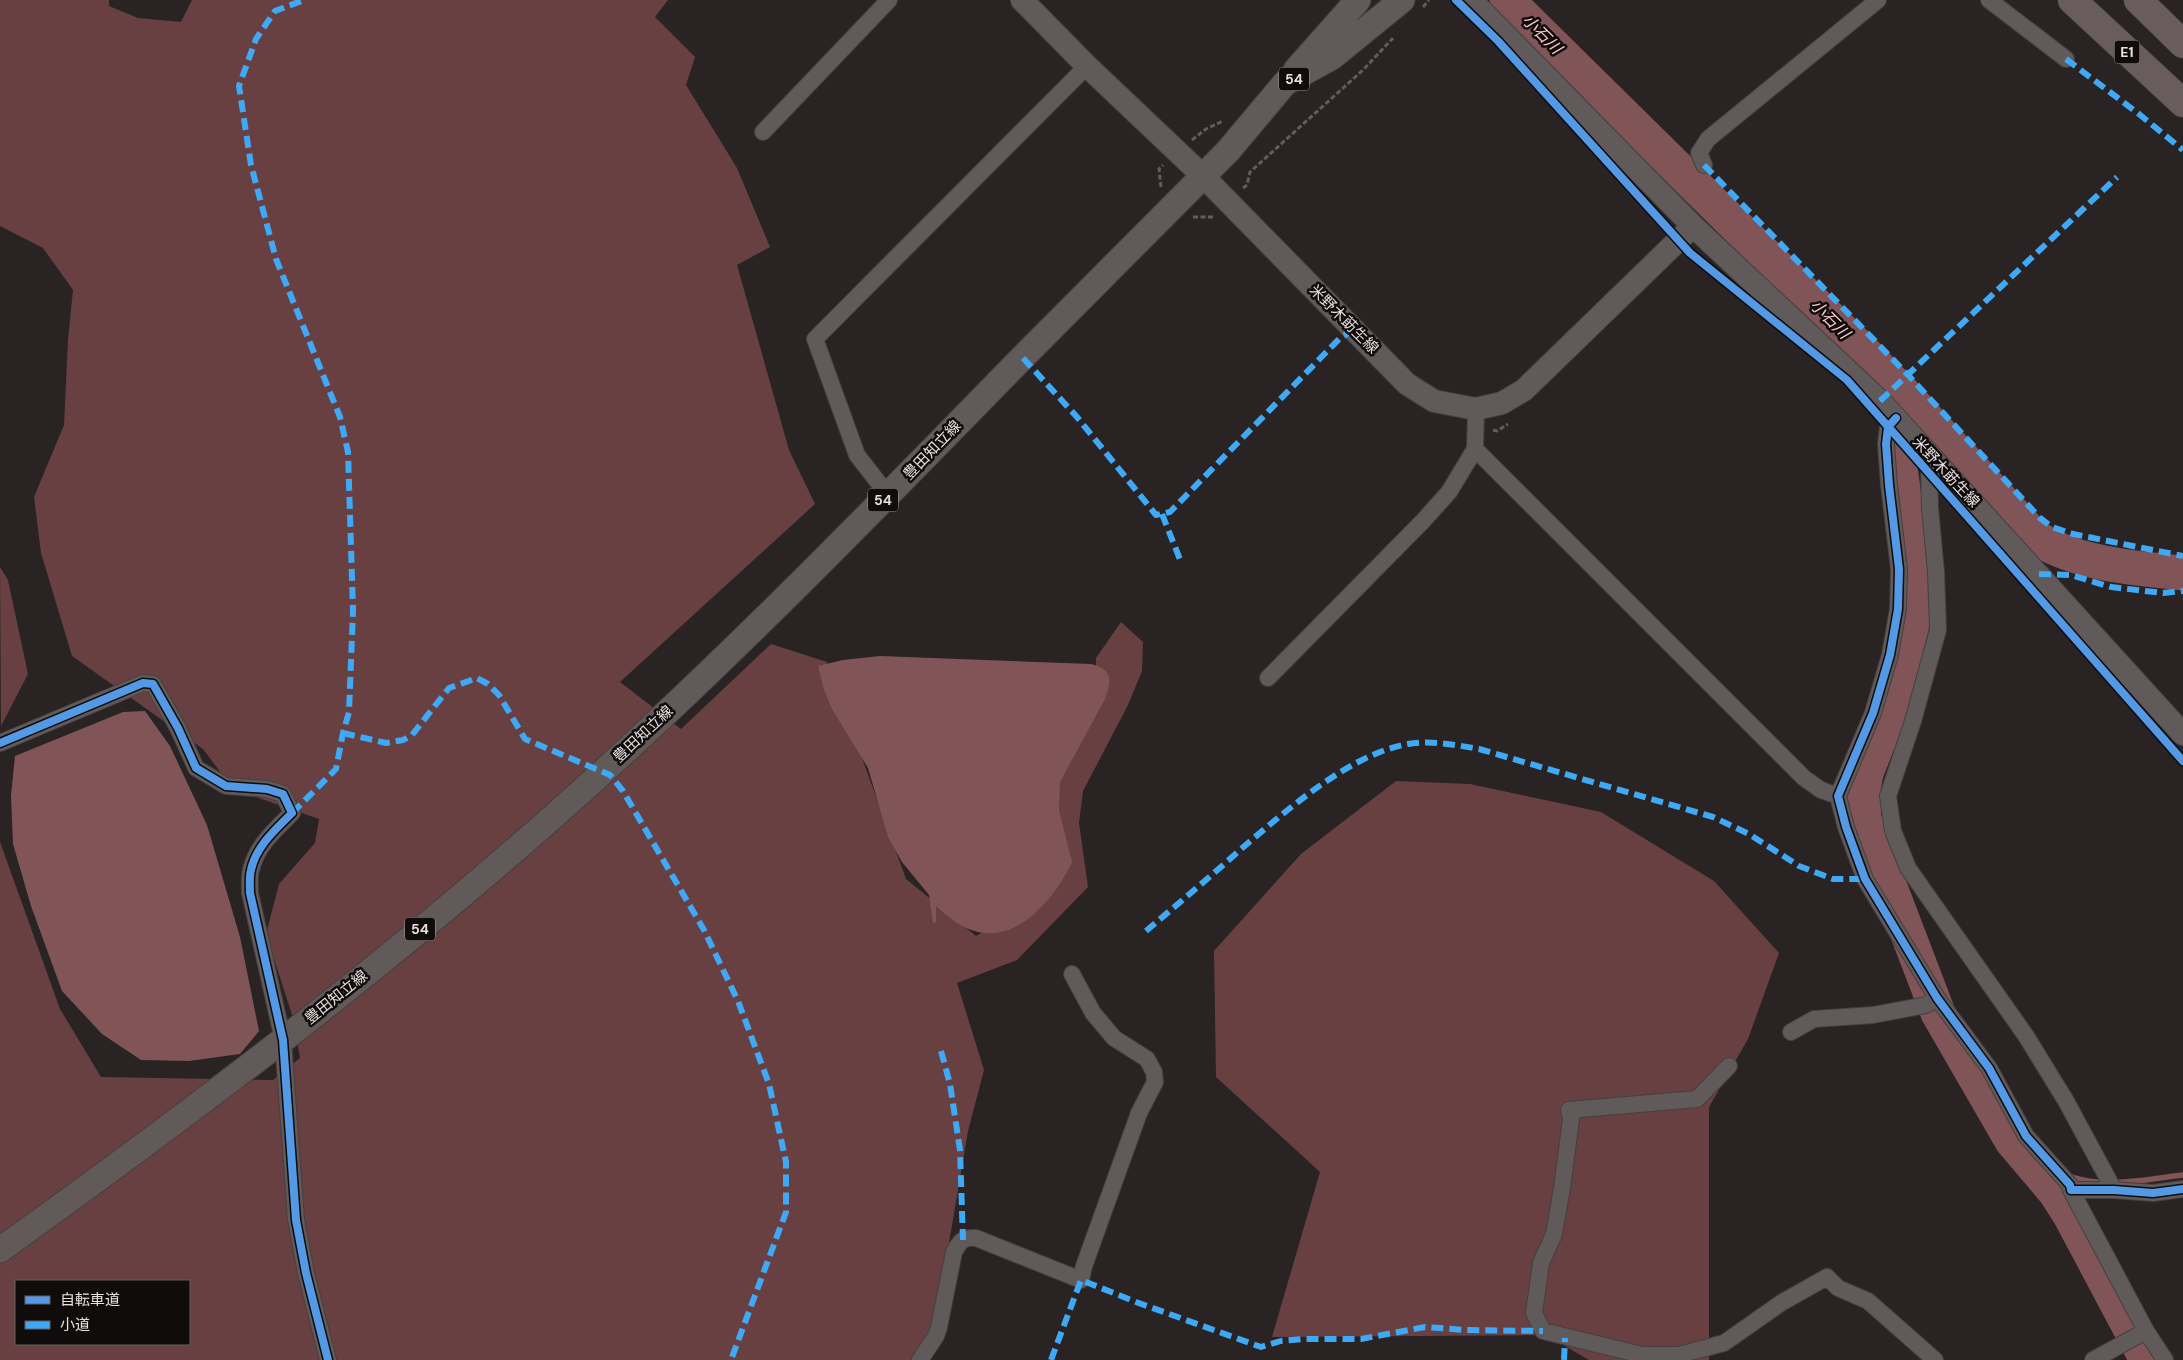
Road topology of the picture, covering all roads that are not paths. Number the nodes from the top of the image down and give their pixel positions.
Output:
1 (889, 0) edge
2 (1022, 0) edge
3 (1358, 0) edge
4 (1471, 0) edge
5 (1878, 0) edge
6 (1989, 0) edge
7 (2072, 0) edge
8 (2138, 0) edge
9 (1416, 5) edge
10 (2183, 44) edge
11 (2066, 59) dead end
12 (1087, 66) junction
13 (1285, 83) junction
14 (2183, 103) edge
15 (763, 132) dead end
16 (1704, 165) dead end
17 (1203, 176) junction
18 (1693, 226) junction
19 (1475, 418) junction
20 (1896, 418) junction
21 (1475, 450) junction
22 (1934, 460) junction
23 (888, 495) junction
24 (1268, 678) dead end
25 (2183, 734) edge
26 (0, 743) edge
27 (1838, 796) junction
28 (1072, 974) dead end
29 (1938, 998) junction
30 (1791, 1032) dead end
31 (283, 1040) junction
32 (1729, 1066) dead end
33 (2183, 1189) edge
34 (2070, 1190) junction
35 (2114, 1190) junction
36 (0, 1250) edge
37 (2146, 1330) junction
38 (328, 1360) edge
39 (920, 1360) edge
40 (1935, 1360) edge
41 (2093, 1360) edge
42 (2166, 1360) edge

1 - 15 street
2 - 12 main road, 米野木莇生線
3 - 13 main road, 豊田知立線 / 54
4 - 18 main road, 米野木莇生線
5 - 16 street
6 - 11 street
7 - 14 highway, E1
8 - 10 highway
9 - 13 main road, 豊田知立線 / 54
12 - 17 main road, 米野木莇生線
12 - 23 street
13 - 17 main road, 豊田知立線 / 54
17 - 19 main road, 米野木莇生線
17 - 23 main road, 豊田知立線 / 54
18 - 19 main road, 米野木莇生線
18 - 20 main road, 米野木莇生線
19 - 21 street
20 - 22 main road, 米野木莇生線
20 - 27 street
21 - 24 street
21 - 27 street
22 - 25 main road, 米野木莇生線
22 - 35 street
23 - 31 main road, 豊田知立線 / 54
26 - 31 street
27 - 29 street
28 - 39 street
29 - 30 street
29 - 34 street
31 - 36 main road, 豊田知立線 / 54
31 - 38 street
32 - 40 street
33 - 35 street
34 - 35 street
34 - 37 street
37 - 41 street
37 - 42 street

